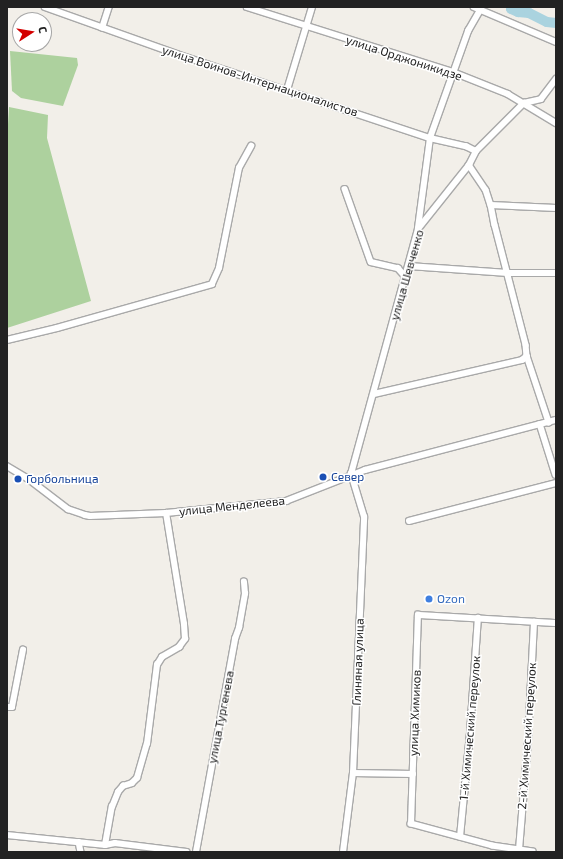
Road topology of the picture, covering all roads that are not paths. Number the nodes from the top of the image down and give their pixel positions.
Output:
1 (45, 7) edge
2 (109, 7) edge
3 (247, 7) edge
4 (312, 7) edge
5 (474, 7) edge
6 (480, 10) junction
7 (306, 26) junction
8 (102, 28) junction
9 (556, 42) edge
10 (453, 72) junction
11 (556, 80) edge
12 (287, 90) junction
13 (524, 103) junction
14 (556, 123) edge
15 (430, 138) junction
16 (251, 146) dead end
17 (476, 151) junction
18 (469, 165) junction
19 (345, 190) dead end
20 (491, 205) junction
21 (556, 208) edge
22 (418, 228) junction
23 (409, 266) junction
24 (508, 273) junction
25 (556, 273) edge
26 (406, 277) junction
27 (7, 340) edge
28 (527, 356) junction
29 (374, 394) junction
30 (556, 420) edge
31 (549, 422) junction
32 (540, 424) junction
33 (7, 466) edge
34 (350, 474) junction
35 (556, 475) edge
36 (556, 483) edge
37 (166, 513) junction
38 (409, 521) dead end
39 (244, 582) dead end
40 (478, 618) junction
41 (534, 622) junction
42 (556, 623) edge
43 (23, 650) dead end
44 (7, 707) edge
45 (353, 773) junction
46 (413, 774) junction
47 (7, 835) edge
48 (460, 837) junction
49 (79, 842) junction
50 (105, 845) junction
51 (519, 850) junction
52 (81, 852) edge
53 (186, 852) edge
54 (196, 852) edge
55 (343, 852) edge
56 (533, 852) edge

1 - 8 street, улица Воинов-Интернационалистов
2 - 8 street
3 - 7 street, улица Орджоникидзе
4 - 7 street
5 - 6 street
6 - 9 street
6 - 10 street
7 - 10 street, улица Орджоникидзе
7 - 12 street
8 - 12 street, улица Воинов-Интернационалистов
10 - 13 street, улица Орджоникидзе
10 - 15 street
11 - 13 street, улица Шевченко
12 - 15 street, улица Воинов-Интернационалистов
13 - 14 street, улица Орджоникидзе
13 - 17 street, улица Шевченко
15 - 17 street, улица Воинов-Интернационалистов
15 - 22 street
16 - 27 street
17 - 18 street, улица Шевченко
18 - 20 street
18 - 22 street, улица Шевченко
19 - 26 street
20 - 21 street
20 - 24 street
22 - 23 street, улица Шевченко
23 - 24 street
23 - 26 street, улица Шевченко
24 - 25 street
24 - 28 street
26 - 29 street, улица Шевченко
28 - 29 street
28 - 31 street
29 - 34 street, улица Шевченко
30 - 31 street, улица Менделеева
31 - 32 street, улица Менделеева
32 - 34 street, улица Менделеева
32 - 35 street
33 - 37 street, улица Менделеева
34 - 37 street, улица Менделеева
34 - 45 street, Глиняная улица
36 - 38 street
37 - 50 street
39 - 54 street, улица Тургенева
40 - 41 street, улица Химиков
40 - 46 street, улица Химиков
40 - 48 street, 1-й Химический переулок
41 - 42 street, улица Химиков
41 - 51 street, 2-й Химический переулок
43 - 44 street
45 - 46 street
45 - 55 street, Глиняная улица
46 - 48 street, улица Химиков
47 - 49 street
48 - 51 street, улица Химиков
49 - 50 street
49 - 52 street
50 - 53 street
51 - 56 street, улица Химиков

